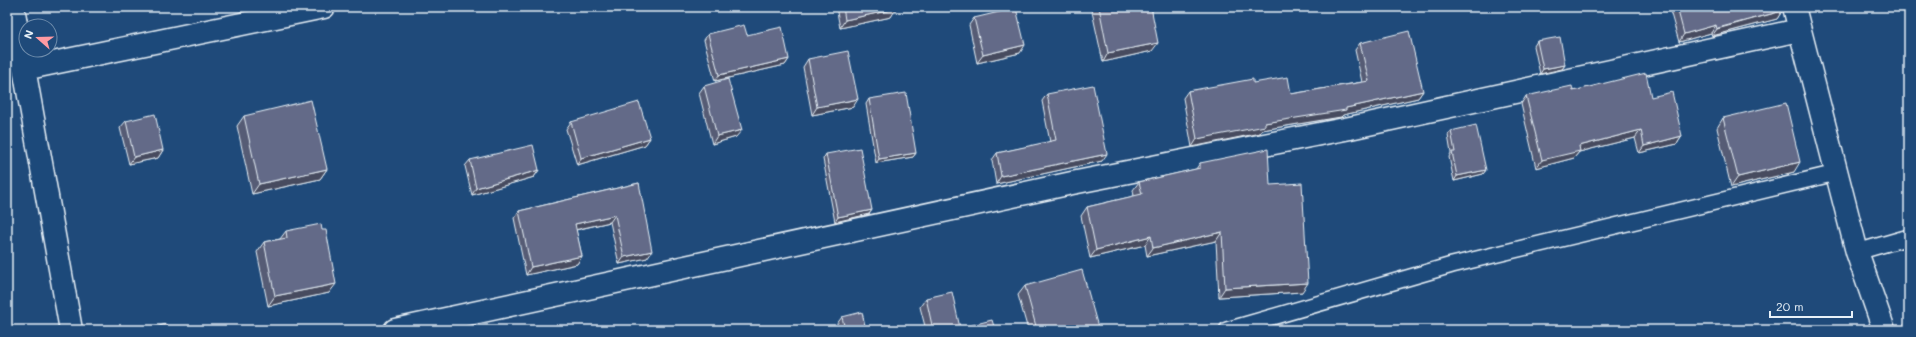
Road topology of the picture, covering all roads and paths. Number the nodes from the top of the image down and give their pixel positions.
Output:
1 (13, 7) edge
2 (324, 7) edge
3 (1794, 7) edge
4 (1800, 30) junction
5 (24, 69) junction
6 (1836, 173) junction
7 (1909, 237) edge
8 (1857, 252) junction
9 (71, 330) edge
10 (395, 330) edge
11 (1227, 330) edge
12 (1884, 330) edge

1 - 5 street
2 - 5 street
3 - 4 street
4 - 6 street
4 - 10 street
5 - 9 street
6 - 8 street
6 - 11 lane
7 - 8 lane
8 - 12 street

